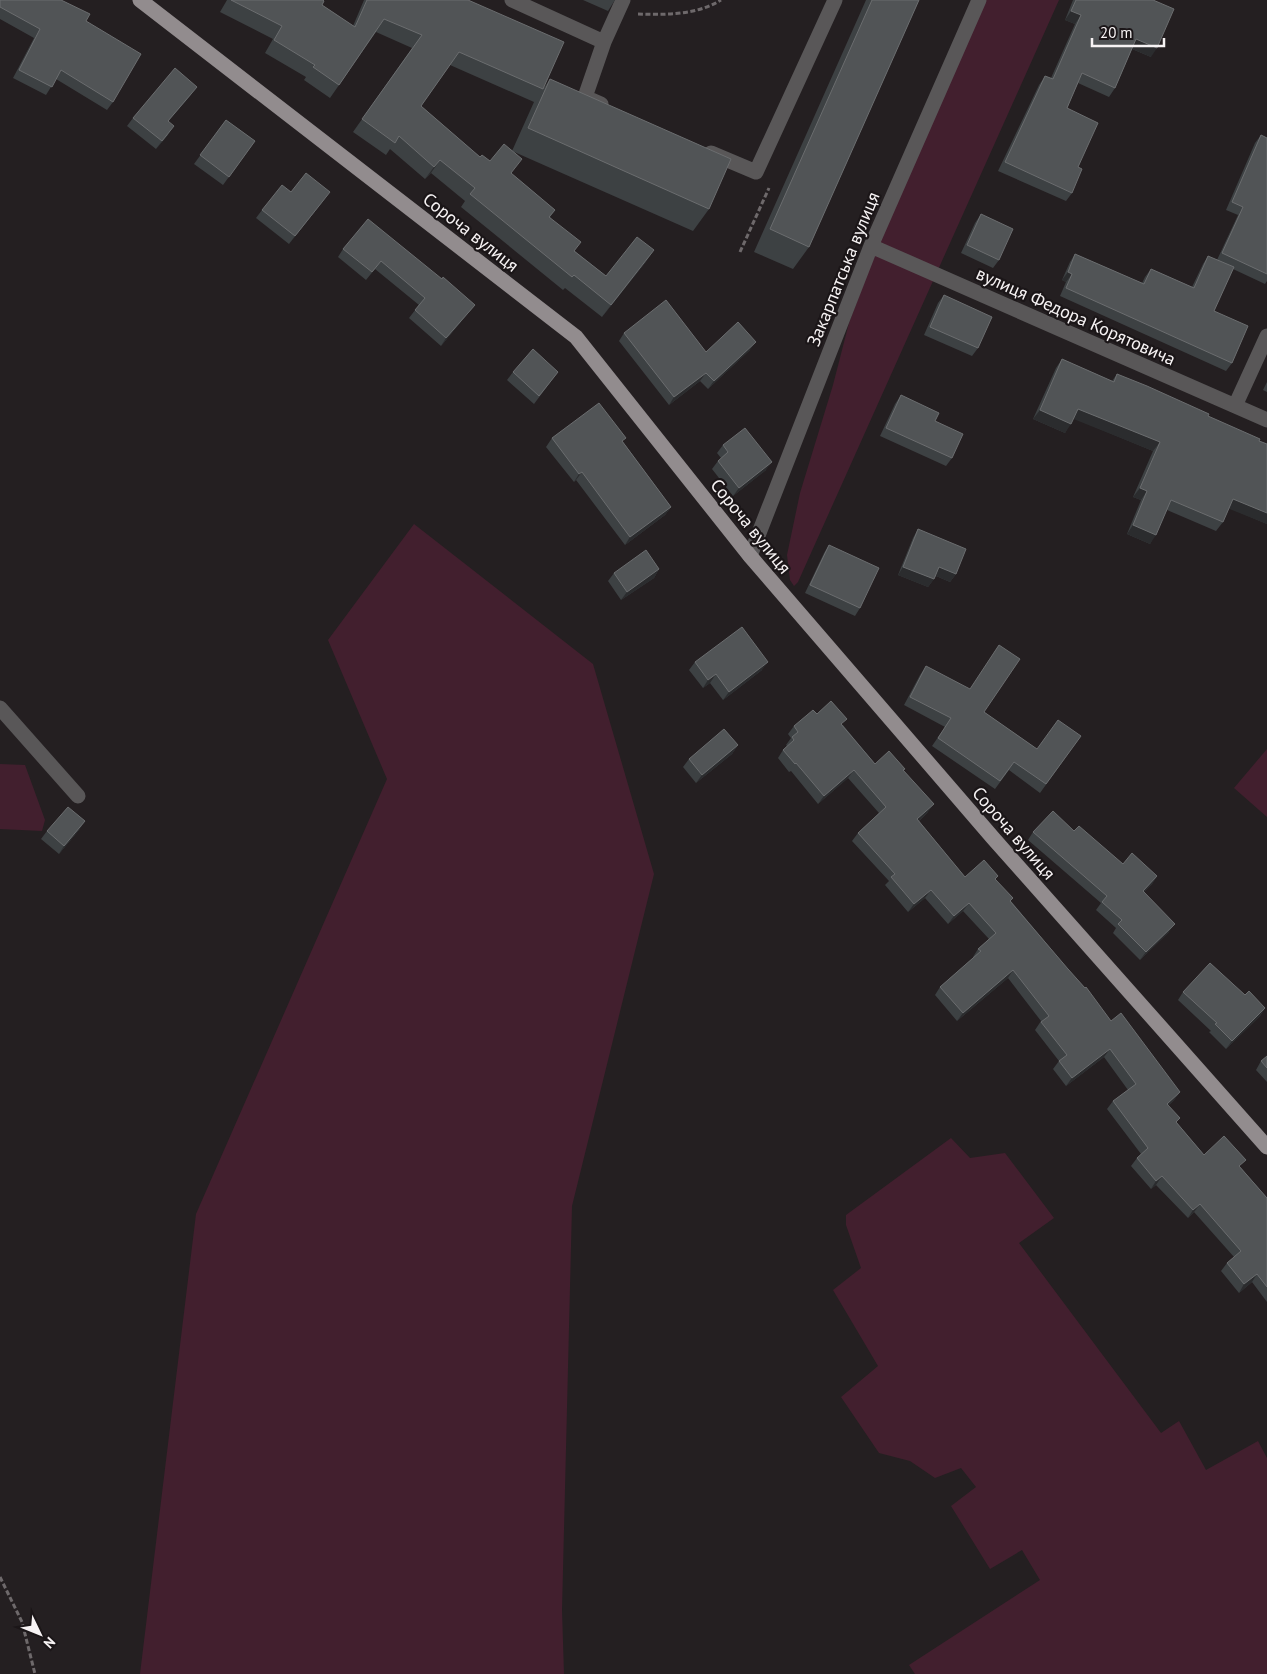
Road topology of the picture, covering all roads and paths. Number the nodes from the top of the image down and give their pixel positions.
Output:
1 (140, 0) edge
2 (512, 0) edge
3 (721, 0) edge
4 (835, 0) edge
5 (979, 0) edge
6 (620, 6) edge
7 (604, 42) junction
8 (612, 109) edge
9 (702, 148) edge
10 (871, 246) junction
11 (1267, 336) edge
12 (1235, 406) junction
13 (1267, 420) edge
14 (750, 556) junction
15 (0, 708) edge
16 (78, 796) dead end
17 (1267, 1147) edge
18 (0, 1577) edge
19 (34, 1674) edge

1 - 14 main road, Сороча вулиця
2 - 7 street
3 - 6 path
4 - 9 street
5 - 10 street, Закарпатська вулиця
6 - 7 street
7 - 8 street
10 - 12 street, вулиця Федора Корятовича
10 - 14 street, Закарпатська вулиця
11 - 12 street
12 - 13 street, вулиця Федора Корятовича
14 - 17 main road, Сороча вулиця
15 - 16 street
18 - 19 path

